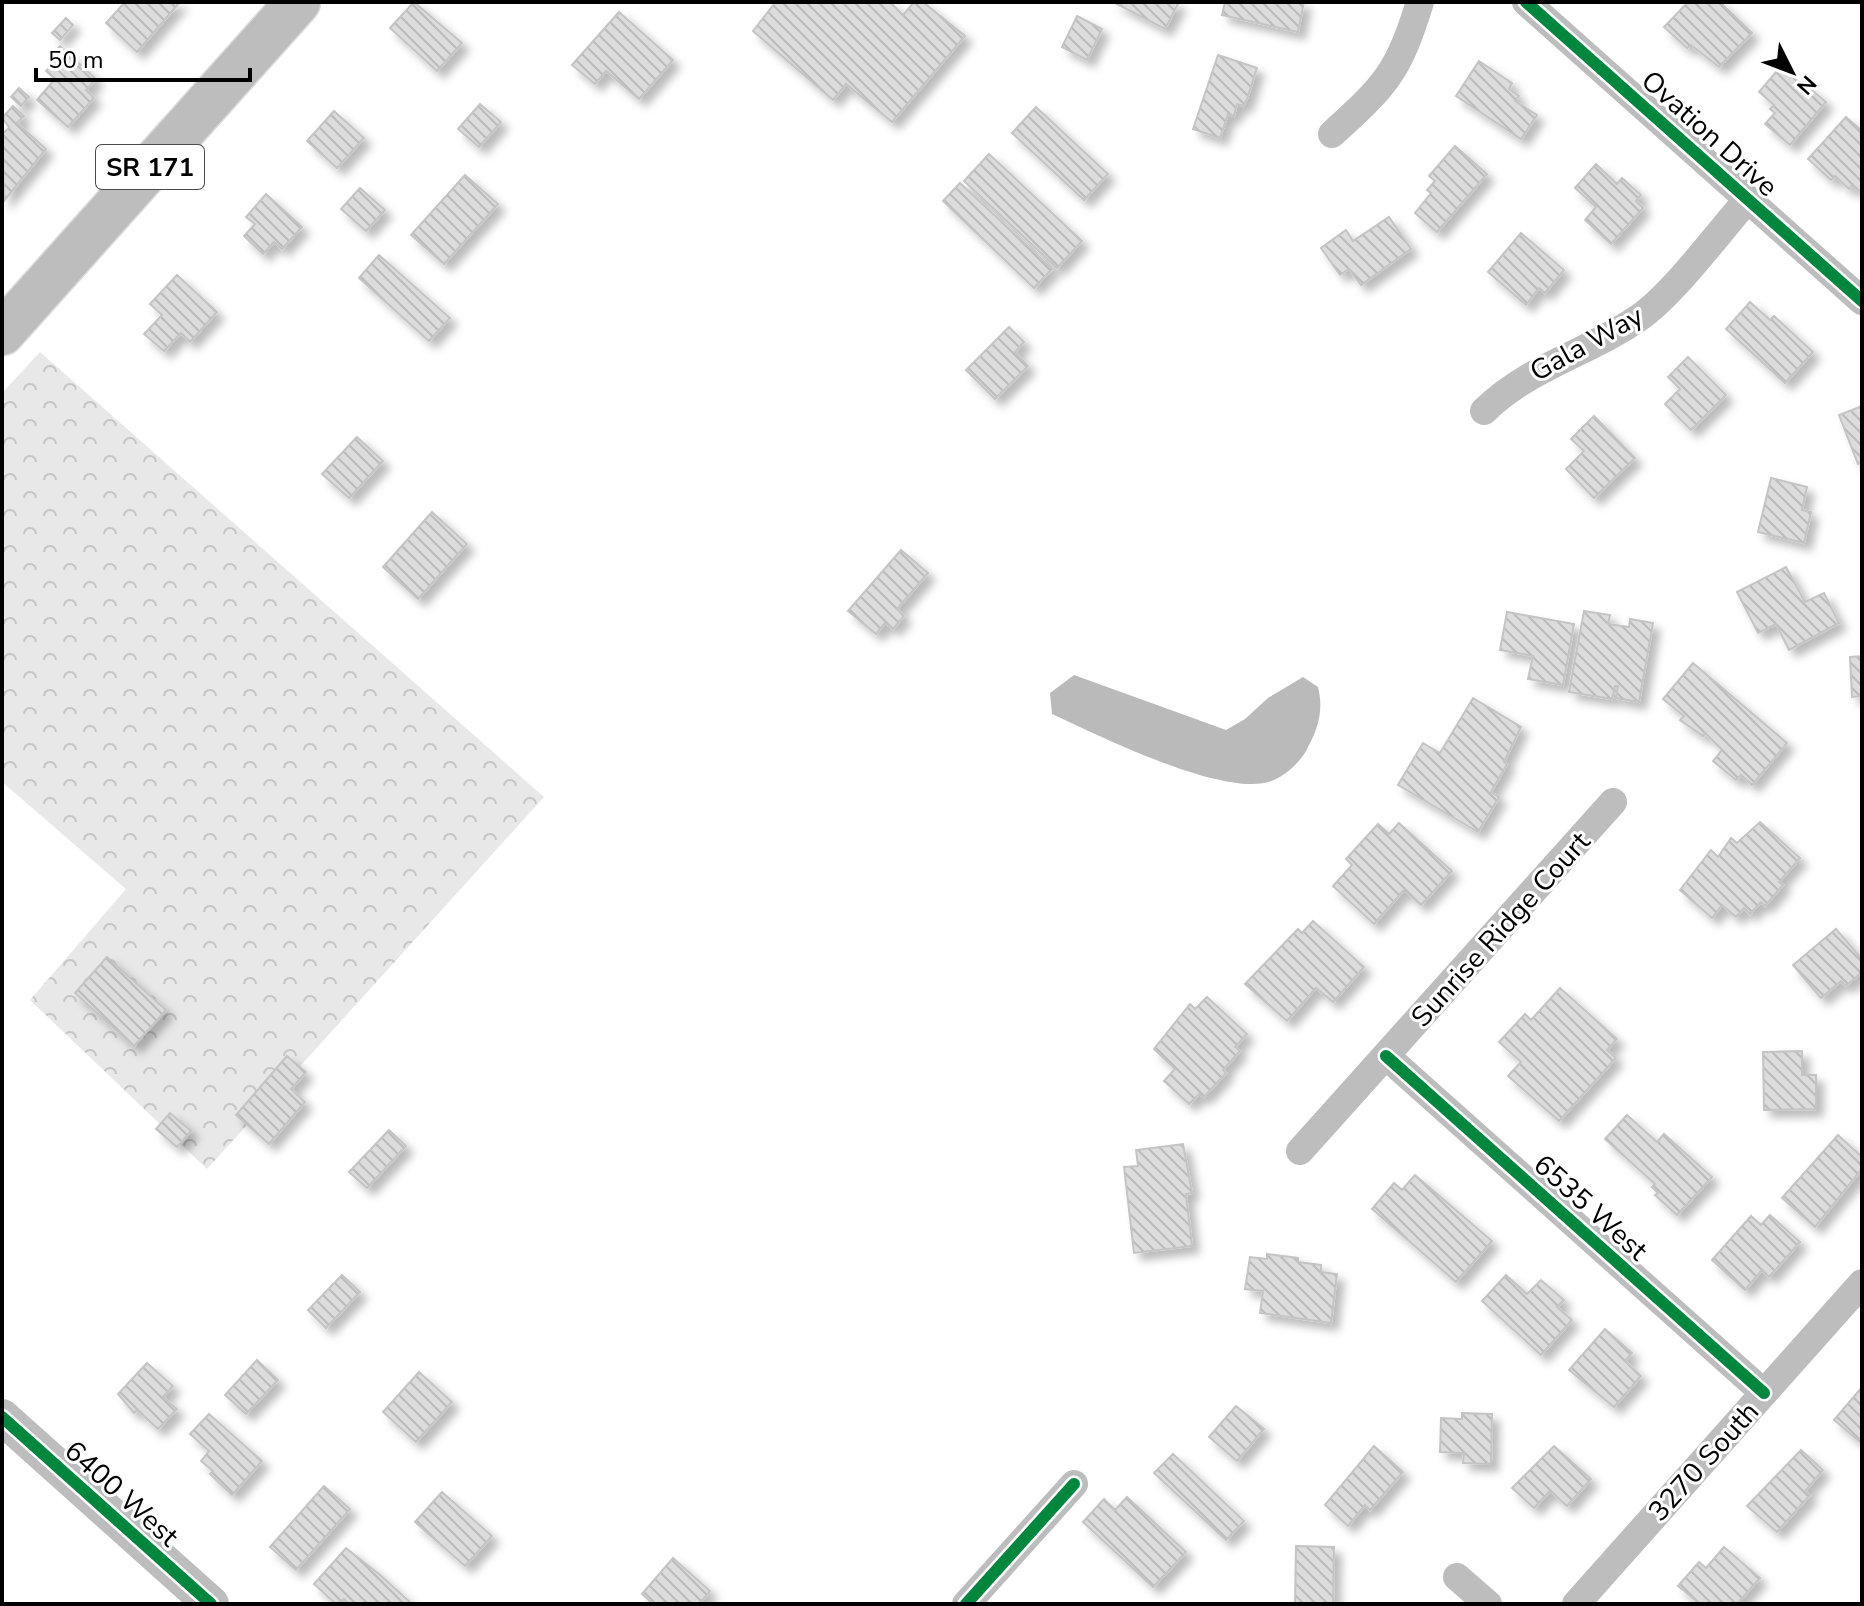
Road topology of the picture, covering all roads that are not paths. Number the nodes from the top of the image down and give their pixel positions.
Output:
1 (298, 2) edge
2 (1420, 2) edge
3 (1526, 2) edge
4 (1332, 134) dead end
5 (1748, 199) junction
6 (1862, 301) edge
7 (2, 333) edge
8 (1484, 411) dead end
9 (1613, 802) dead end
10 (1386, 1056) junction
11 (1300, 1151) dead end
12 (1862, 1283) edge
13 (1764, 1393) junction
14 (2, 1417) edge
15 (1074, 1484) dead end
16 (1457, 1577) dead end
17 (211, 1604) edge
18 (966, 1604) edge
19 (1488, 1604) edge
20 (1576, 1604) edge

1 - 7 main road, SR 171
2 - 4 street
3 - 5 street, Ovation Drive
5 - 6 street, Ovation Drive
5 - 8 street, Gala Way
9 - 10 street, Sunrise Ridge Court
10 - 11 street, Sunrise Ridge Court
10 - 13 street, 6535 West
12 - 13 street, 3270 South
13 - 20 street, 3270 South
14 - 17 street, 6400 West
15 - 18 street
16 - 19 street

